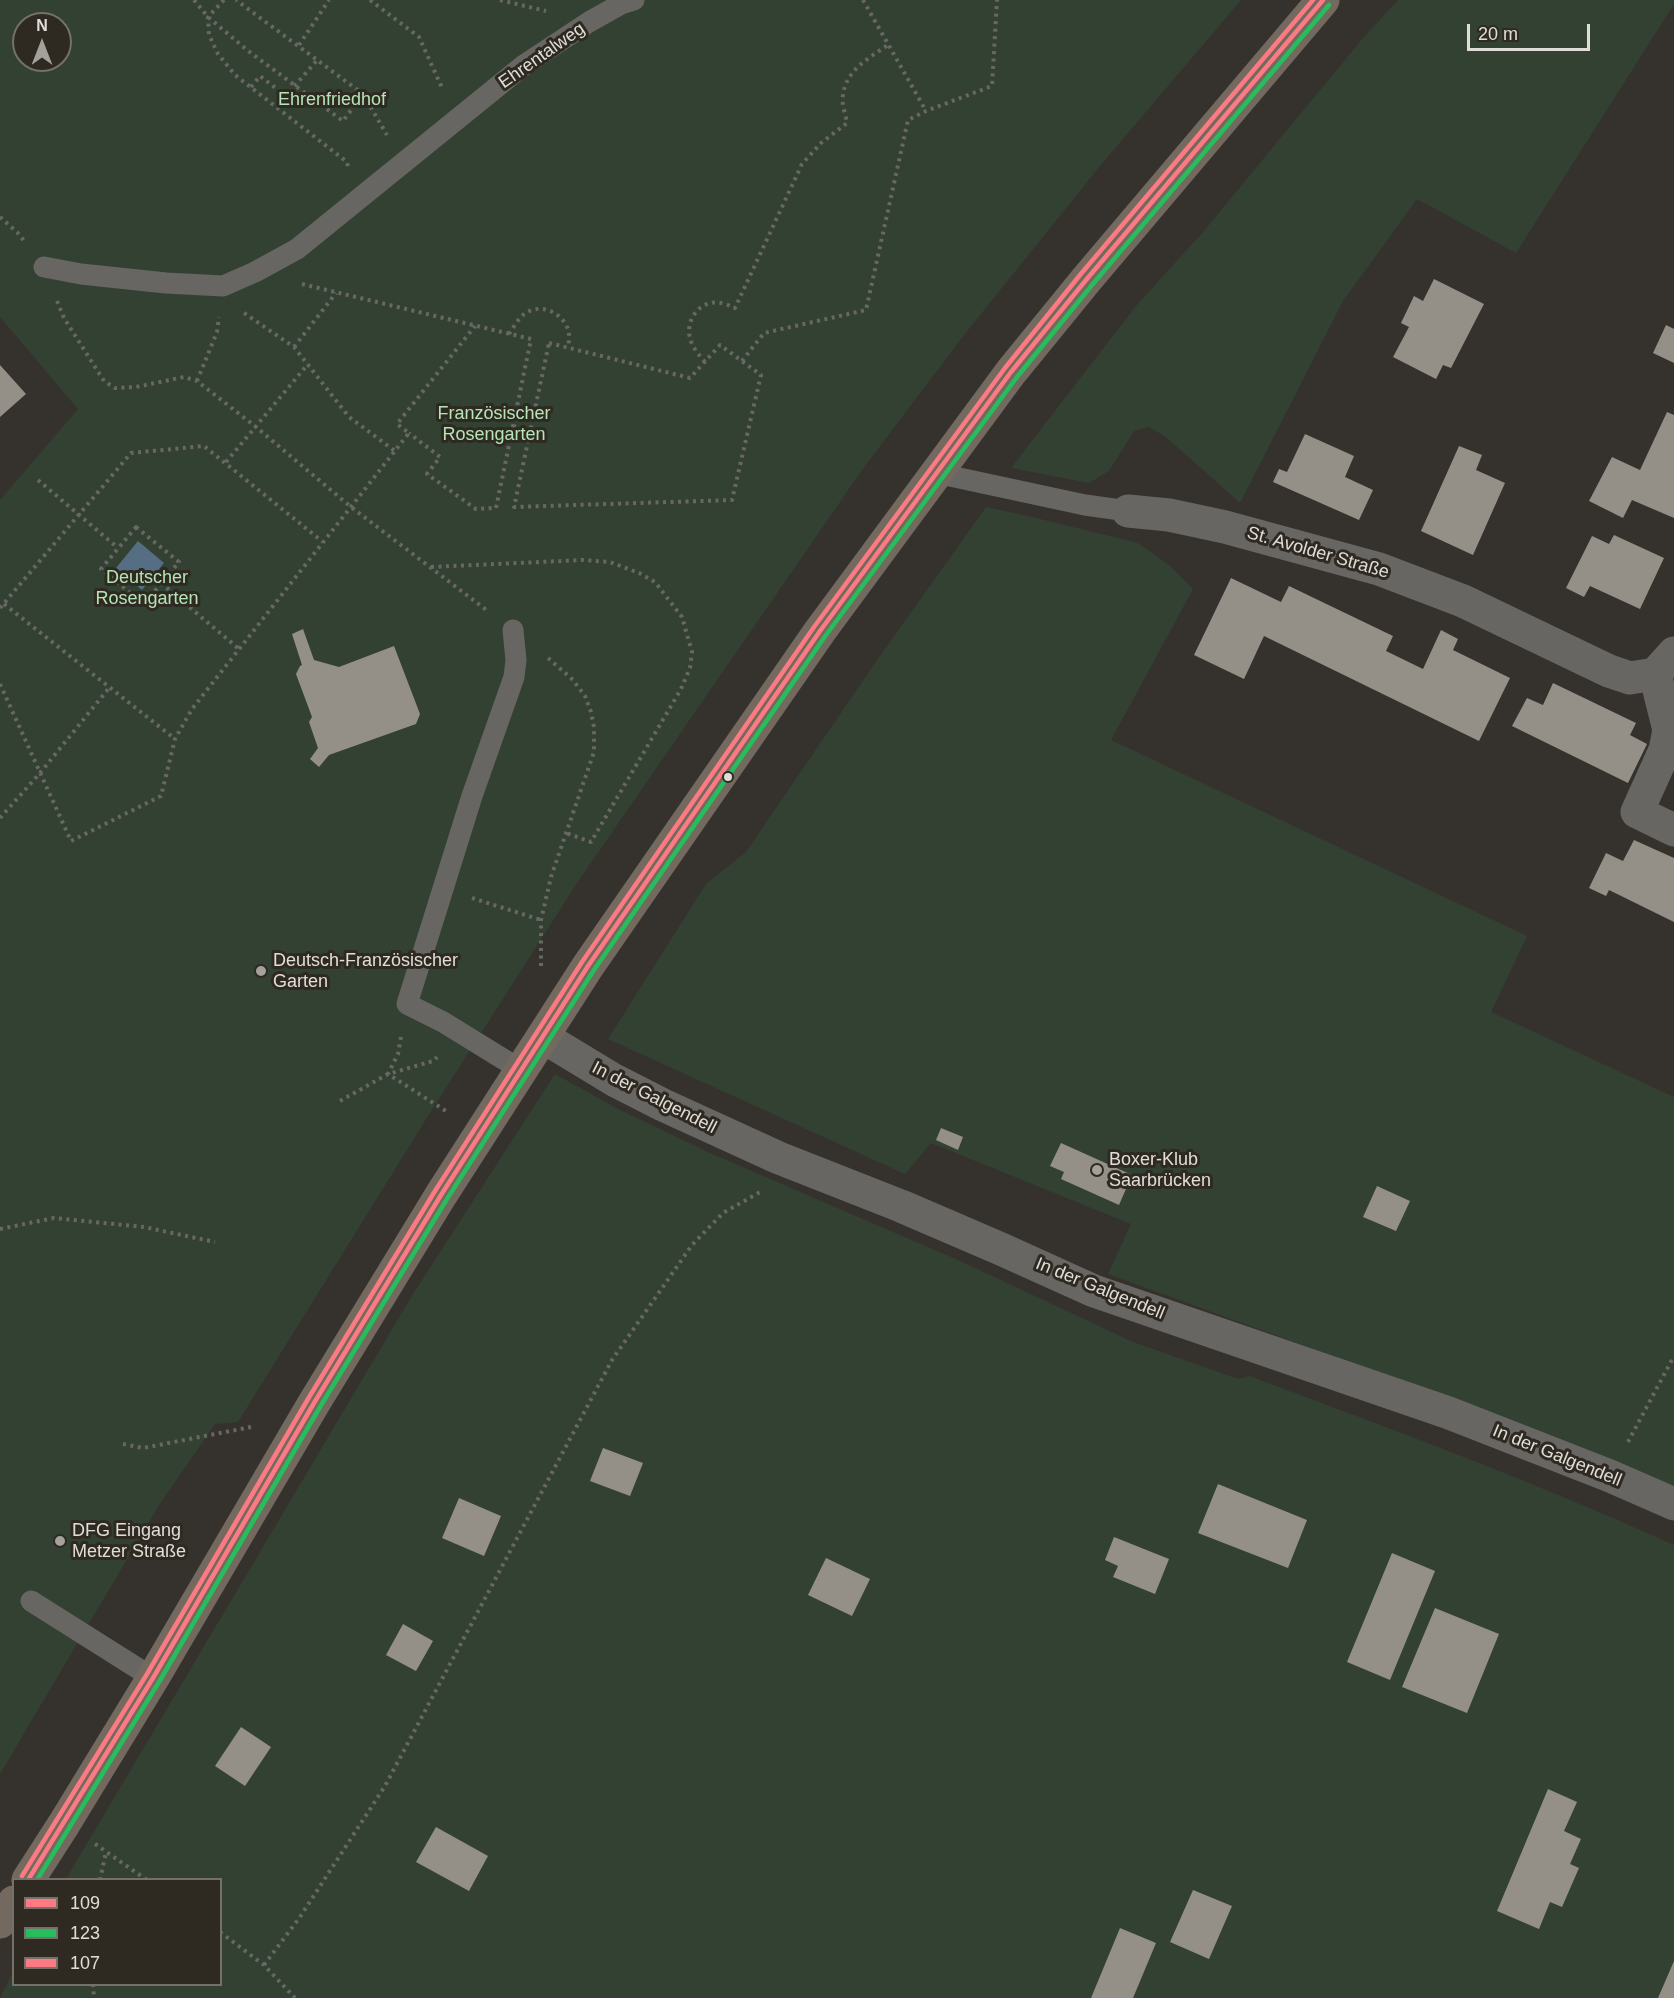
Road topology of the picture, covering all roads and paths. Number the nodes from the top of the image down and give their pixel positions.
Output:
1 (194, 0) edge
2 (224, 0) edge
3 (236, 0) edge
4 (329, 0) edge
5 (370, 0) edge
6 (634, 0) edge
7 (863, 0) edge
8 (998, 0) edge
9 (1323, 0) edge
10 (208, 17) junction
11 (299, 45) junction
12 (888, 45) junction
13 (318, 59) junction
14 (295, 86) junction
15 (251, 87) junction
16 (363, 94) junction
17 (926, 111) junction
18 (456, 122) junction
19 (403, 164) junction
20 (355, 203) junction
21 (44, 267) dead end
22 (255, 272) junction
23 (336, 293) junction
24 (220, 309) dead end
25 (239, 310) dead end
26 (475, 326) junction
27 (509, 334) junction
28 (294, 347) junction
29 (568, 348) junction
30 (742, 361) junction
31 (705, 362) junction
32 (308, 364) junction
33 (197, 381) junction
34 (115, 388) dead end
35 (513, 426) junction
36 (256, 427) junction
37 (530, 430) junction
38 (409, 433) junction
39 (395, 451) junction
40 (226, 462) junction
41 (936, 473) junction
42 (38, 480) dead end
43 (351, 507) junction
44 (1128, 511) joint
45 (79, 515) junction
46 (322, 542) junction
47 (118, 548) junction
48 (430, 567) junction
49 (161, 583) junction
50 (4, 603) junction
51 (0, 608) edge
52 (513, 630) junction
53 (239, 649) junction
54 (1665, 663) edge
55 (0, 684) edge
56 (109, 688) junction
57 (175, 739) junction
58 (40, 773) junction
59 (0, 808) edge
60 (2, 817) edge
61 (1674, 830) edge
62 (566, 833) junction
63 (443, 888) junction
64 (541, 920) junction
65 (541, 969) dead end
66 (408, 1004) junction
67 (461, 1034) junction
68 (543, 1036) junction
69 (521, 1070) junction
70 (388, 1074) junction
71 (340, 1101) dead end
72 (449, 1113) dead end
73 (779, 1158) junction
74 (0, 1229) edge
75 (215, 1242) dead end
76 (1674, 1356) edge
77 (251, 1427) dead end
78 (123, 1444) dead end
79 (1610, 1476) junction
80 (1674, 1504) edge
81 (31, 1601) dead end
82 (153, 1678) junction
83 (64, 1824) junction
84 (106, 1852) junction
85 (29, 1878) edge
86 (100, 1878) edge
87 (144, 1878) edge
88 (12, 1905) edge
89 (0, 1922) edge
90 (222, 1934) edge
91 (264, 1965) junction
92 (296, 1998) edge

1 - 10 path
2 - 10 path
3 - 11 path
4 - 11 path
5 - 18 path
6 - 18 lane, Ehrentalweg
7 - 12 path
8 - 17 path
9 - 41 main road
10 - 14 path
10 - 15 path
11 - 13 path
12 - 17 path
12 - 31 path
13 - 14 path
13 - 16 path
14 - 15 path
14 - 16 path
15 - 20 path
16 - 19 path
17 - 30 path
18 - 19 lane, Ehrentalweg
19 - 20 lane, Ehrentalweg
20 - 22 lane, Ehrentalweg
21 - 22 lane, Ehrentalweg
22 - 23 path
23 - 26 path
23 - 28 path
24 - 33 path
25 - 28 path
26 - 27 path
26 - 38 path
27 - 29 path
27 - 35 path
28 - 32 path
29 - 31 path
29 - 37 path
30 - 31 path
30 - 37 path
32 - 36 path
32 - 39 path
33 - 34 path
33 - 36 path
35 - 37 path
35 - 38 path
36 - 40 path
36 - 43 path
38 - 39 path
39 - 43 path
40 - 45 path
40 - 46 path
41 - 44 lane, St. Avolder Straße
41 - 68 main road
42 - 45 path
43 - 46 path
43 - 48 path
44 - 54 street, St. Avolder Straße
45 - 47 path
45 - 50 path
46 - 53 path
47 - 49 path
47 - 49 path
48 - 52 path
48 - 62 path
49 - 53 path
50 - 51 path
50 - 56 path
52 - 62 path
52 - 63 lane
53 - 57 path
54 - 61 street
55 - 58 path
56 - 57 path
56 - 58 path
57 - 58 path
58 - 60 path
59 - 60 path
62 - 64 path
63 - 64 path
63 - 66 lane
64 - 65 path
66 - 67 lane
66 - 70 path
67 - 69 lane
67 - 70 path
68 - 69 main road
68 - 73 street, In der Galgendell
69 - 82 main road
70 - 71 path
70 - 72 path
73 - 79 street, In der Galgendell
73 - 91 path
74 - 75 path
76 - 79 path
77 - 78 path
79 - 80 street, In der Galgendell
81 - 82 lane
82 - 83 main road
83 - 84 path
83 - 85 main road
84 - 86 path
84 - 87 path
88 - 89 main road
90 - 91 path
91 - 92 path

